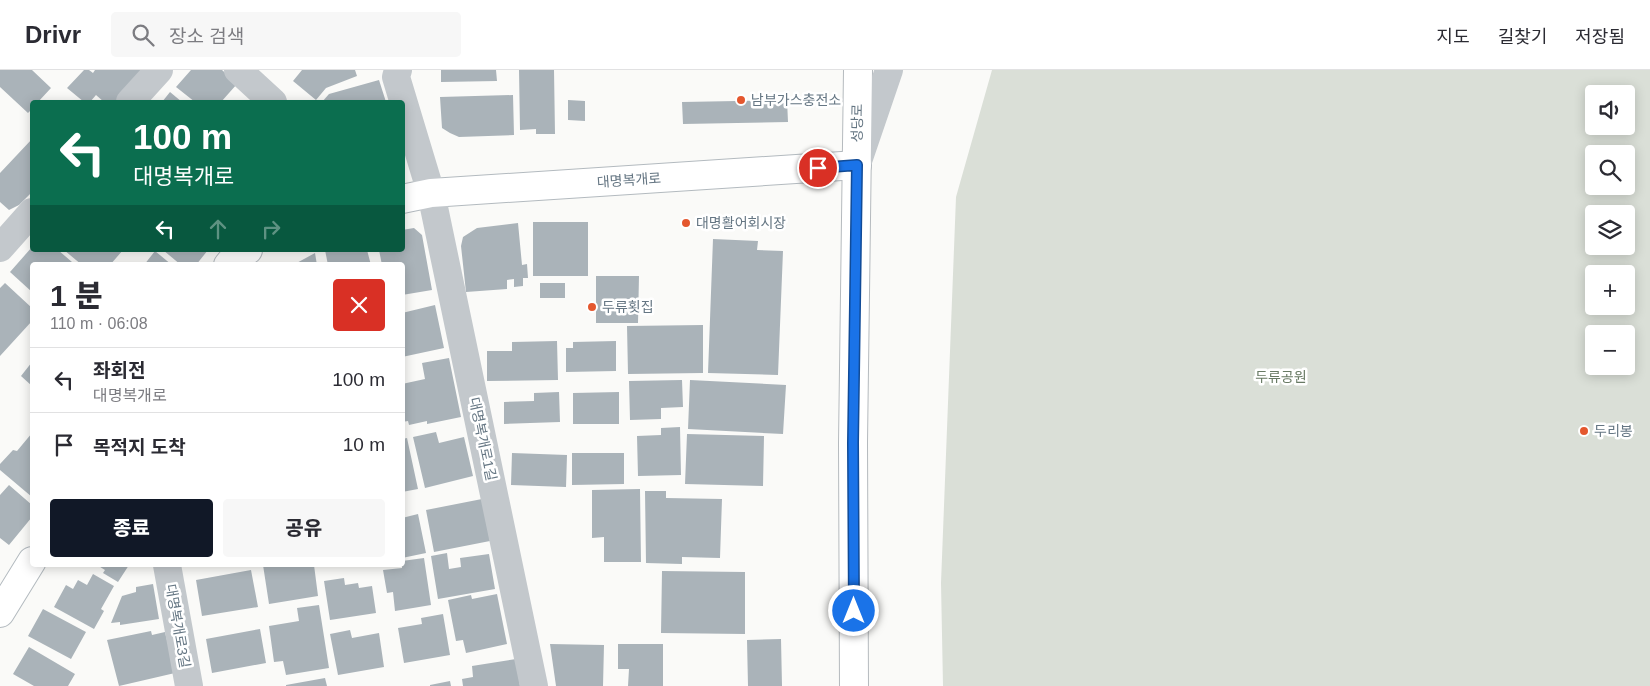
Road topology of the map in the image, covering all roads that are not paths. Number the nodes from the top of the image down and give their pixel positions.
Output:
1 (159, 70) edge
2 (238, 70) edge
3 (398, 70) edge
4 (858, 70) edge
5 (889, 70) edge
6 (132, 100) edge
7 (271, 100) edge
8 (403, 100) edge
9 (405, 107) edge
10 (857, 165) junction
11 (431, 193) junction
12 (405, 198) edge
13 (30, 214) edge
14 (0, 248) edge
15 (245, 252) edge
16 (230, 262) edge
17 (30, 564) edge
18 (167, 567) edge
19 (0, 613) edge
20 (189, 686) edge
21 (534, 686) edge
22 (854, 686) edge

1 - 6 street
2 - 7 street
3 - 8 street, 대명복개로1길
4 - 10 main road, 성당로
5 - 10 street
9 - 11 street, 대명복개로1길
10 - 11 main road, 대명복개로
10 - 22 main road, 성당로
11 - 12 main road, 대명복개로
11 - 21 street, 대명복개로1길
13 - 14 street
15 - 16 main road
17 - 19 main road
18 - 20 street, 대명복개로3길

